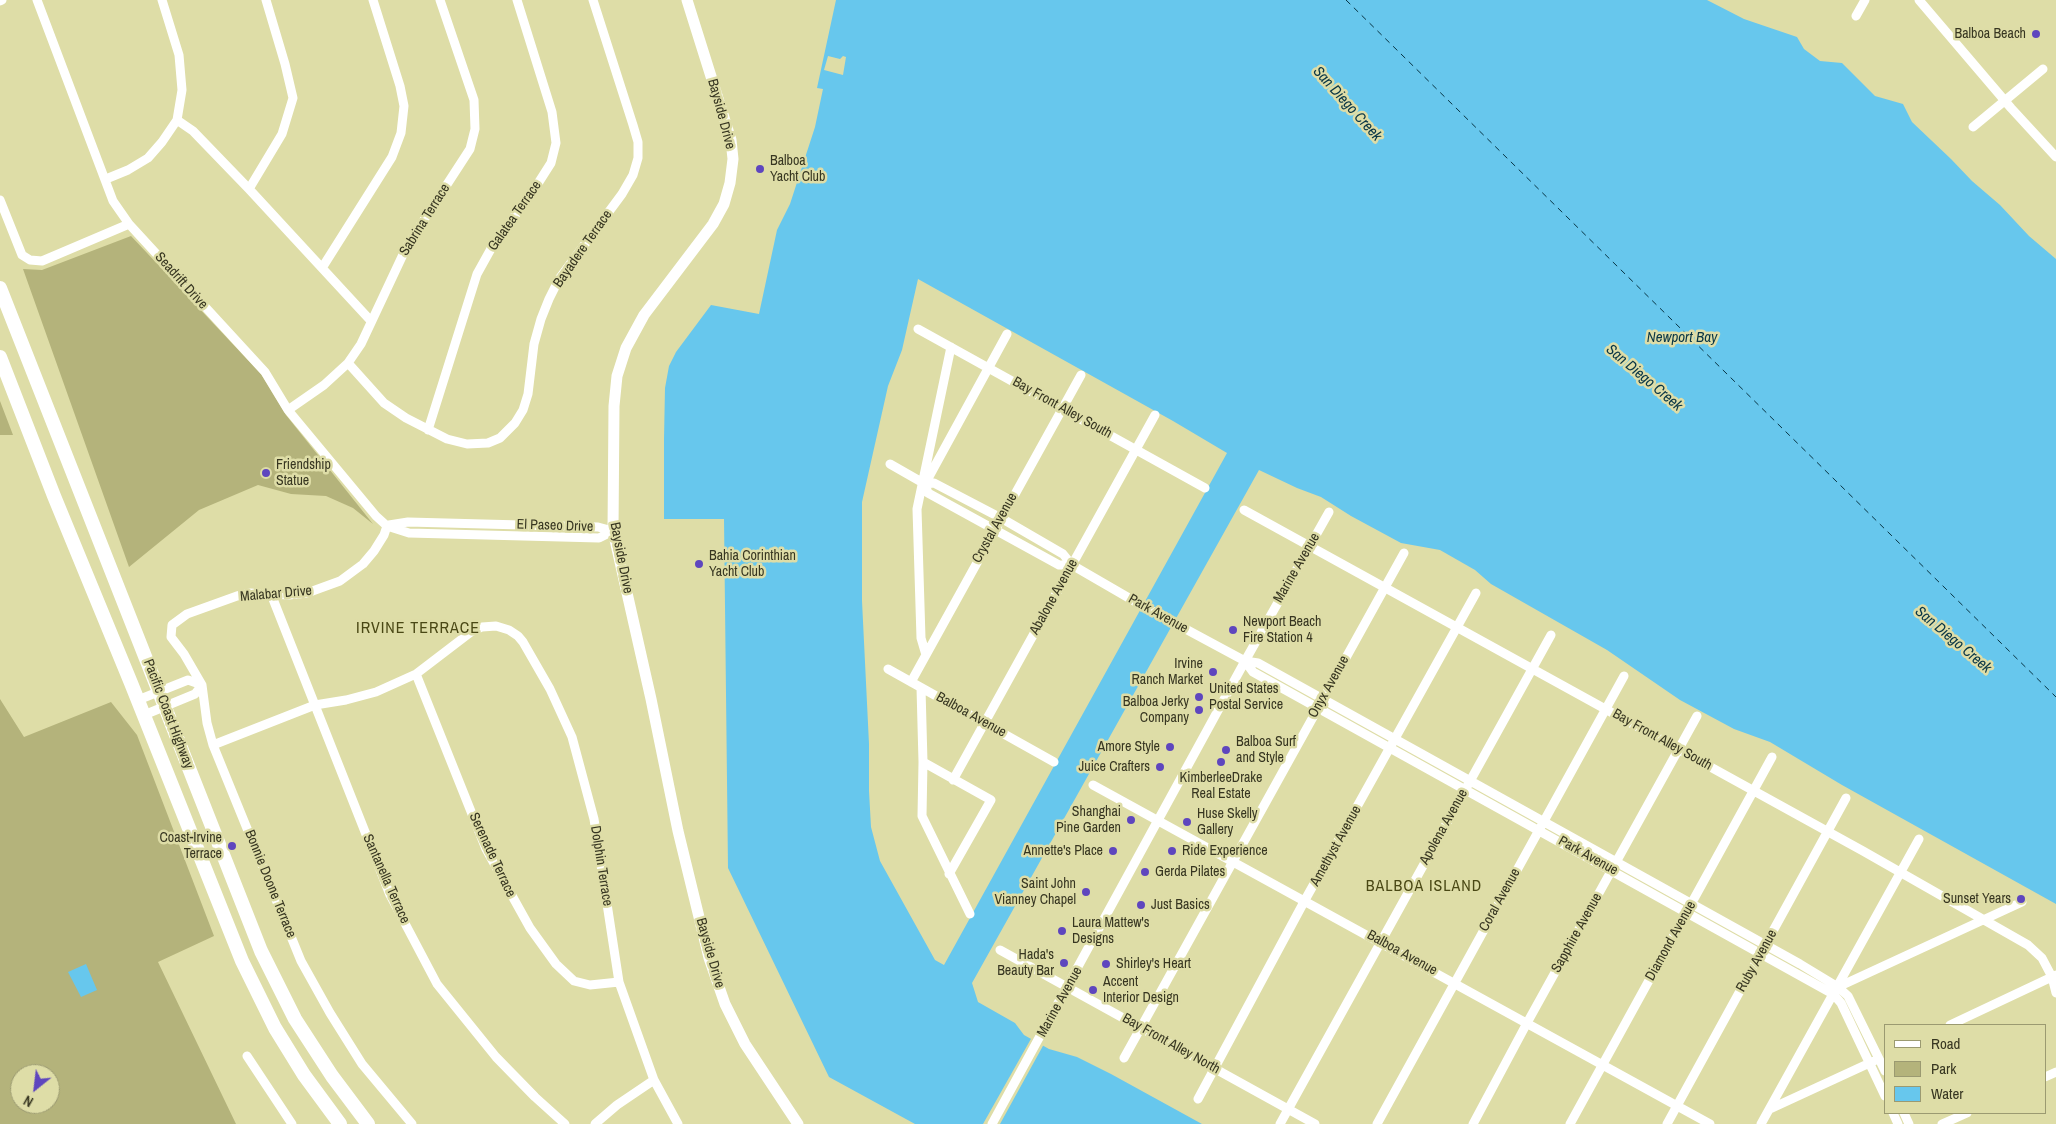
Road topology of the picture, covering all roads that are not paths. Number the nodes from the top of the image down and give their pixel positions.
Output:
1 (37, 0) edge
2 (162, 0) edge
3 (266, 0) edge
4 (373, 0) edge
5 (440, 0) edge
6 (517, 0) edge
7 (593, 0) edge
8 (686, 0) edge
9 (1865, 0) edge
10 (1919, 0) edge
11 (1856, 16) dead end
12 (2043, 69) dead end
13 (2005, 100) junction
14 (177, 120) junction
15 (1974, 127) dead end
16 (2056, 157) edge
17 (106, 179) junction
18 (249, 189) junction
19 (0, 200) edge
20 (129, 224) junction
21 (322, 268) junction
22 (0, 290) edge
23 (371, 321) junction
24 (918, 329) dead end
25 (1007, 334) dead end
26 (951, 347) junction
27 (0, 357) edge
28 (348, 363) junction
29 (988, 368) junction
30 (4, 372) edge
31 (1081, 374) dead end
32 (1062, 409) junction
33 (288, 410) junction
34 (1155, 415) dead end
35 (428, 430) junction
36 (1136, 449) junction
37 (890, 464) dead end
38 (924, 483) junction
39 (1205, 488) dead end
40 (1244, 510) dead end
41 (1329, 512) dead end
42 (1001, 518) junction
43 (386, 526) junction
44 (995, 529) junction
45 (613, 531) junction
46 (1309, 546) junction
47 (1404, 553) dead end
48 (1072, 565) junction
49 (1384, 587) junction
50 (1476, 593) dead end
51 (271, 594) junction
52 (172, 625) joint
53 (1457, 627) junction
54 (1550, 635) dead end
55 (926, 655) junction
56 (1245, 661) junction
57 (1532, 668) junction
58 (888, 669) dead end
59 (416, 674) junction
60 (1624, 676) dead end
61 (911, 682) junction
62 (202, 685) junction
63 (922, 688) junction
64 (159, 690) junction
65 (1322, 699) junction
66 (138, 700) junction
67 (315, 705) junction
68 (165, 706) junction
69 (1318, 708) junction
70 (1606, 709) junction
71 (144, 715) junction
72 (1697, 716) dead end
73 (984, 723) junction
74 (1396, 739) junction
75 (213, 745) junction
76 (1391, 748) junction
77 (1678, 750) junction
78 (1772, 757) dead end
79 (923, 762) junction
80 (1054, 762) dead end
81 (953, 780) junction
82 (1467, 784) junction
83 (1093, 785) dead end
84 (1754, 790) junction
85 (1846, 798) dead end
86 (1158, 820) junction
87 (1544, 821) junction
88 (1539, 829) junction
89 (1828, 832) junction
90 (1919, 839) dead end
91 (1233, 861) junction
92 (1614, 865) junction
93 (1902, 873) junction
94 (949, 874) junction
95 (1306, 900) junction
96 (2022, 902) dead end
97 (1692, 903) junction
98 (1687, 912) junction
99 (970, 914) dead end
100 (1984, 918) junction
101 (1381, 942) junction
102 (1764, 948) junction
103 (1000, 950) dead end
104 (2054, 976) edge
105 (619, 982) junction
106 (1454, 982) junction
107 (1067, 988) junction
108 (1835, 990) junction
109 (2056, 993) edge
110 (1527, 1023) junction
111 (1952, 1024) edge
112 (1140, 1028) junction
113 (247, 1056) dead end
114 (1882, 1057) edge
115 (1124, 1058) dead end
116 (1870, 1063) junction
117 (1603, 1065) junction
118 (1215, 1069) junction
119 (654, 1080) junction
120 (1884, 1094) edge
121 (1198, 1099) dead end
122 (1677, 1106) junction
123 (1288, 1109) junction
124 (1770, 1109) junction
125 (1964, 1114) edge
126 (292, 1124) edge
127 (340, 1124) edge
128 (368, 1124) edge
129 (412, 1124) edge
130 (565, 1124) edge
131 (595, 1124) edge
132 (678, 1124) edge
133 (798, 1124) edge
134 (992, 1124) edge
135 (1280, 1124) edge
136 (1315, 1124) edge
137 (1376, 1124) edge
138 (1473, 1124) edge
139 (1570, 1124) edge
140 (1667, 1124) edge
141 (1710, 1124) edge
142 (1761, 1124) edge
143 (1942, 1124) edge

1 - 17 street, Seadrift Drive
2 - 14 street
3 - 18 street
4 - 21 street
5 - 23 street, Sabrina Terrace
6 - 35 street, Galatea Terrace
7 - 35 street, Bayadere Terrace
8 - 45 main road, Bayside Drive
9 - 11 street
10 - 13 street
12 - 13 street
13 - 15 street
13 - 16 street
14 - 17 street
14 - 18 street
17 - 20 street, Seadrift Drive
18 - 21 street
19 - 20 street
20 - 33 street, Seadrift Drive
21 - 23 street
22 - 64 highway, Pacific Coast Highway
23 - 28 street, Sabrina Terrace
24 - 26 street, Bay Front Alley South
25 - 29 street
26 - 29 street, Bay Front Alley South
26 - 38 street
27 - 30 highway, Pacific Coast Highway
28 - 33 street, Sabrina Terrace
28 - 35 street, Bayadere Terrace
29 - 32 street, Bay Front Alley South
29 - 38 street
30 - 66 highway, Pacific Coast Highway
31 - 32 street, Crystal Avenue
32 - 36 street, Bay Front Alley South
32 - 42 street, Crystal Avenue
33 - 43 street, Seadrift Drive
34 - 36 street, Abalone Avenue
36 - 39 street, Bay Front Alley South
36 - 48 street, Abalone Avenue
37 - 38 street, Park Avenue
38 - 42 street, Park Avenue
38 - 44 street, Park Avenue
38 - 55 street
40 - 46 street, Bay Front Alley South
41 - 46 street, Marine Avenue
42 - 44 street, Crystal Avenue
42 - 48 street, Park Avenue
43 - 45 street, El Paseo Drive
43 - 51 street, Malabar Drive
44 - 48 street, Park Avenue
44 - 55 street, Crystal Avenue
45 - 133 main road, Bayside Drive
46 - 49 street, Bay Front Alley South
46 - 56 street, Marine Avenue
47 - 49 street, Onyx Avenue
48 - 56 street, Park Avenue
48 - 73 street, Abalone Avenue
49 - 53 street, Bay Front Alley South
49 - 65 street, Onyx Avenue
50 - 53 street, Amethyst Avenue
51 - 52 street, Malabar Drive
51 - 67 street, Santanella Terrace
52 - 62 street, Bonnie Doone Terrace
53 - 57 street, Bay Front Alley South
53 - 74 street, Amethyst Avenue
54 - 57 street, Apolena Avenue
55 - 61 street, Crystal Avenue
56 - 65 street, Park Avenue
56 - 69 street, Park Avenue
56 - 86 street, Marine Avenue
57 - 70 street, Bay Front Alley South
57 - 82 street, Apolena Avenue
58 - 61 street, Balboa Avenue
59 - 67 street
59 - 105 street, Serenade Terrace
59 - 105 street, Dolphin Terrace
60 - 70 street, Coral Avenue
61 - 63 street, Balboa Avenue
62 - 64 street
62 - 68 street
62 - 75 street, Bonnie Doone Terrace
63 - 73 street, Balboa Avenue
63 - 79 street
64 - 66 street
64 - 68 highway, Pacific Coast Highway
65 - 69 street, Onyx Avenue
65 - 74 street, Park Avenue
66 - 71 highway, Pacific Coast Highway
67 - 75 street
67 - 130 street, Santanella Terrace
68 - 71 street
68 - 128 highway, Pacific Coast Highway
69 - 76 street, Park Avenue
69 - 91 street, Onyx Avenue
70 - 77 street, Bay Front Alley South
70 - 87 street, Coral Avenue
71 - 127 highway, Pacific Coast Highway
72 - 77 street, Sapphire Avenue
73 - 80 street, Balboa Avenue
73 - 81 street, Abalone Avenue
74 - 76 street, Amethyst Avenue
74 - 82 street, Park Avenue
75 - 129 street, Bonnie Doone Terrace
76 - 82 street, Park Avenue
76 - 95 street, Amethyst Avenue
77 - 84 street, Bay Front Alley South
77 - 92 street, Sapphire Avenue
78 - 84 street, Diamond Avenue
79 - 81 street
79 - 94 street
81 - 94 street
82 - 87 street, Park Avenue
82 - 88 street, Park Avenue
82 - 101 street, Apolena Avenue
83 - 86 street, Balboa Avenue
84 - 89 street, Bay Front Alley South
84 - 97 street, Diamond Avenue
85 - 89 street, Ruby Avenue
86 - 91 street, Balboa Avenue
86 - 107 street, Marine Avenue
87 - 88 street, Coral Avenue
87 - 92 street, Park Avenue
88 - 92 street, Park Avenue
88 - 106 street, Coral Avenue
89 - 93 street, Bay Front Alley South
89 - 102 street, Ruby Avenue
90 - 93 street
91 - 95 street, Balboa Avenue
91 - 112 street, Onyx Avenue
92 - 97 street, Park Avenue
92 - 98 street, Park Avenue
92 - 110 street, Sapphire Avenue
93 - 100 street, Bay Front Alley South
93 - 108 street
94 - 99 street
95 - 101 street, Balboa Avenue
95 - 118 street, Amethyst Avenue
96 - 100 street
97 - 98 street, Diamond Avenue
97 - 102 street, Park Avenue
98 - 102 street, Park Avenue
98 - 117 street, Diamond Avenue
100 - 104 street, Bay Front Alley South
100 - 108 street
101 - 106 street, Balboa Avenue
101 - 123 street, Apolena Avenue
102 - 108 street, Park Avenue
102 - 122 street, Ruby Avenue
103 - 107 street, Bay Front Alley North
104 - 109 street, Bay Front Alley South
104 - 111 street
105 - 119 street, Dolphin Terrace
106 - 110 street, Balboa Avenue
106 - 137 street, Coral Avenue
107 - 112 street, Bay Front Alley North
107 - 134 street, Marine Avenue
108 - 114 street, Park Avenue
108 - 116 street, Park Avenue
108 - 124 street
110 - 117 street, Balboa Avenue
110 - 138 street, Sapphire Avenue
112 - 115 street, Onyx Avenue
112 - 118 street, Bay Front Alley North
113 - 126 street
114 - 116 street
116 - 120 street, Park Avenue
116 - 124 street
117 - 122 street, Balboa Avenue
117 - 139 street, Diamond Avenue
118 - 121 street, Amethyst Avenue
118 - 123 street, Bay Front Alley North
119 - 131 street
119 - 132 street, Dolphin Terrace
122 - 140 street, Ruby Avenue
122 - 141 street, Balboa Avenue
123 - 135 street, Apolena Avenue
123 - 136 street, Bay Front Alley North
124 - 142 street
125 - 143 street

